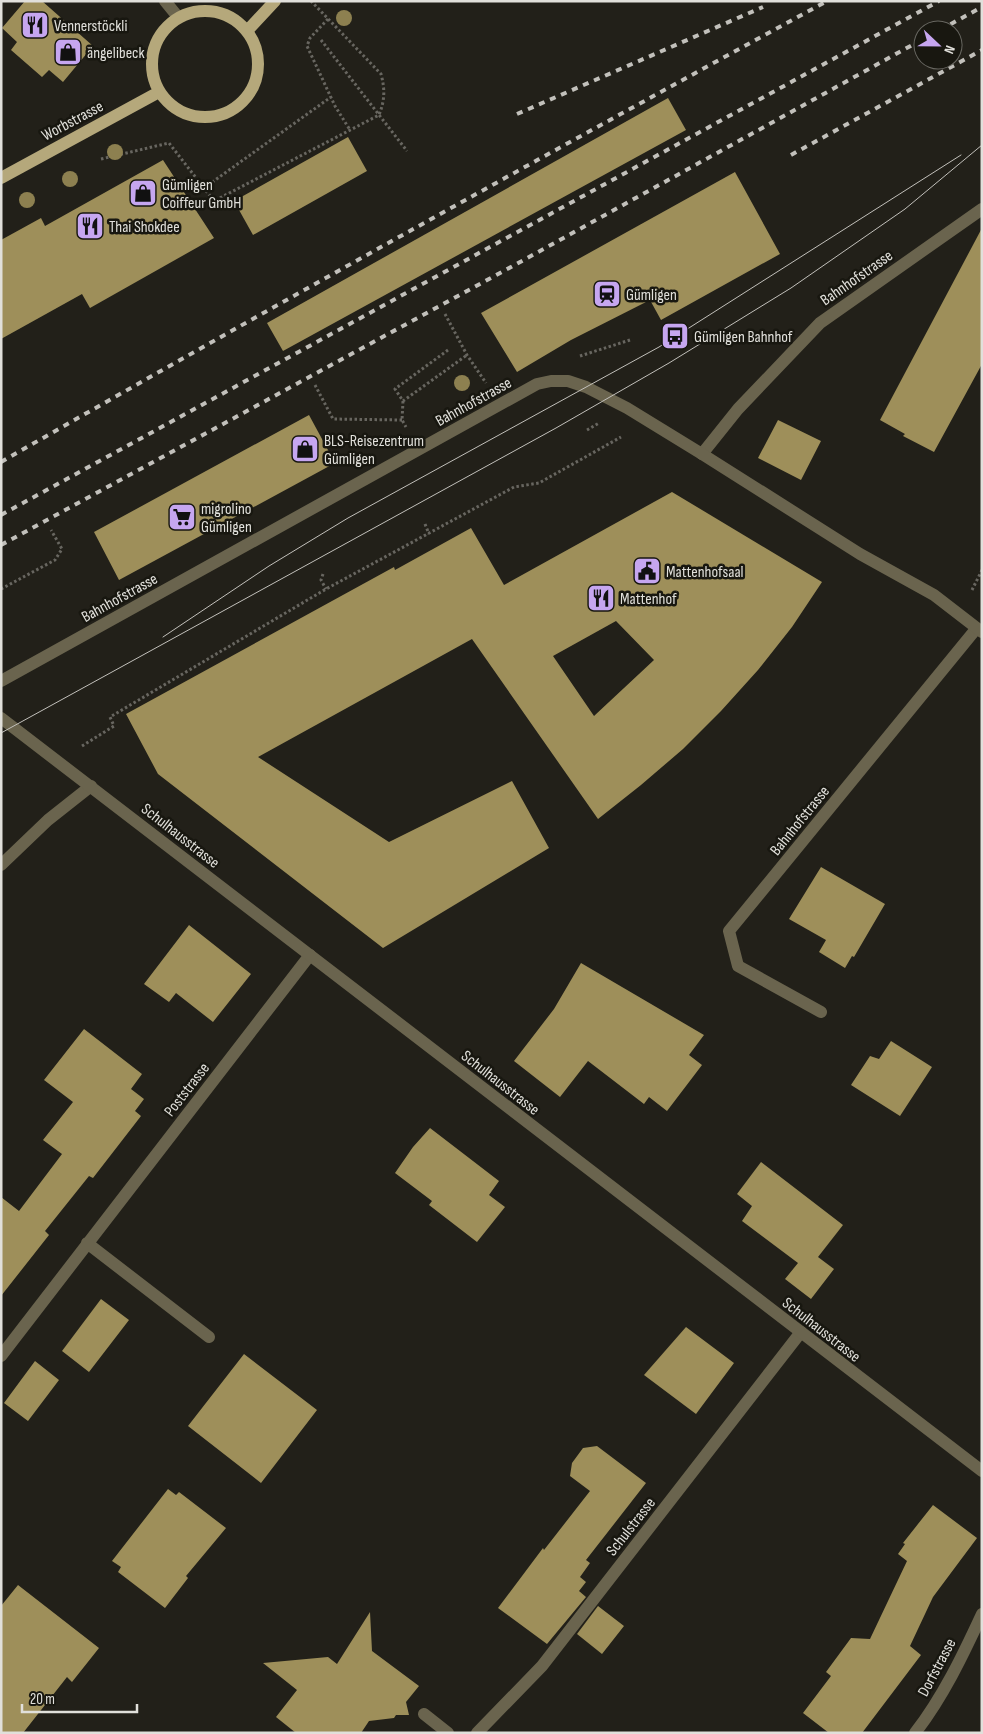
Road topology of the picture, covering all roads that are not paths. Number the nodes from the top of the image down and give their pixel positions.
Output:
1 (165, 1) edge
2 (275, 1) edge
3 (178, 18) junction
4 (247, 30) junction
5 (159, 92) junction
6 (1, 178) edge
7 (982, 208) edge
8 (702, 454) junction
9 (979, 631) edge
10 (1, 681) edge
11 (1, 718) edge
12 (91, 786) junction
13 (1, 865) edge
14 (310, 955) junction
15 (821, 1012) dead end
16 (87, 1243) junction
17 (801, 1332) junction
18 (209, 1337) dead end
19 (1, 1356) edge
20 (982, 1471) edge
21 (981, 1618) edge
22 (424, 1714) dead end
23 (448, 1733) edge
24 (477, 1733) edge
25 (915, 1733) edge

1 - 3 street
2 - 4 main road
3 - 4 main road
3 - 5 main road
4 - 5 main road
5 - 6 main road, Worbstrasse
7 - 8 street, Bahnhofstrasse
8 - 9 street, Bahnhofstrasse
8 - 10 street, Bahnhofstrasse
9 - 15 street, Bahnhofstrasse
11 - 12 street, Schulhausstrasse
12 - 13 street
12 - 14 street, Schulhausstrasse
14 - 16 street, Poststrasse
14 - 17 street, Schulhausstrasse
16 - 18 street
16 - 19 street, Poststrasse
17 - 20 street, Schulhausstrasse
17 - 24 street, Schulstrasse
21 - 25 street, Dorfstrasse
22 - 23 street

